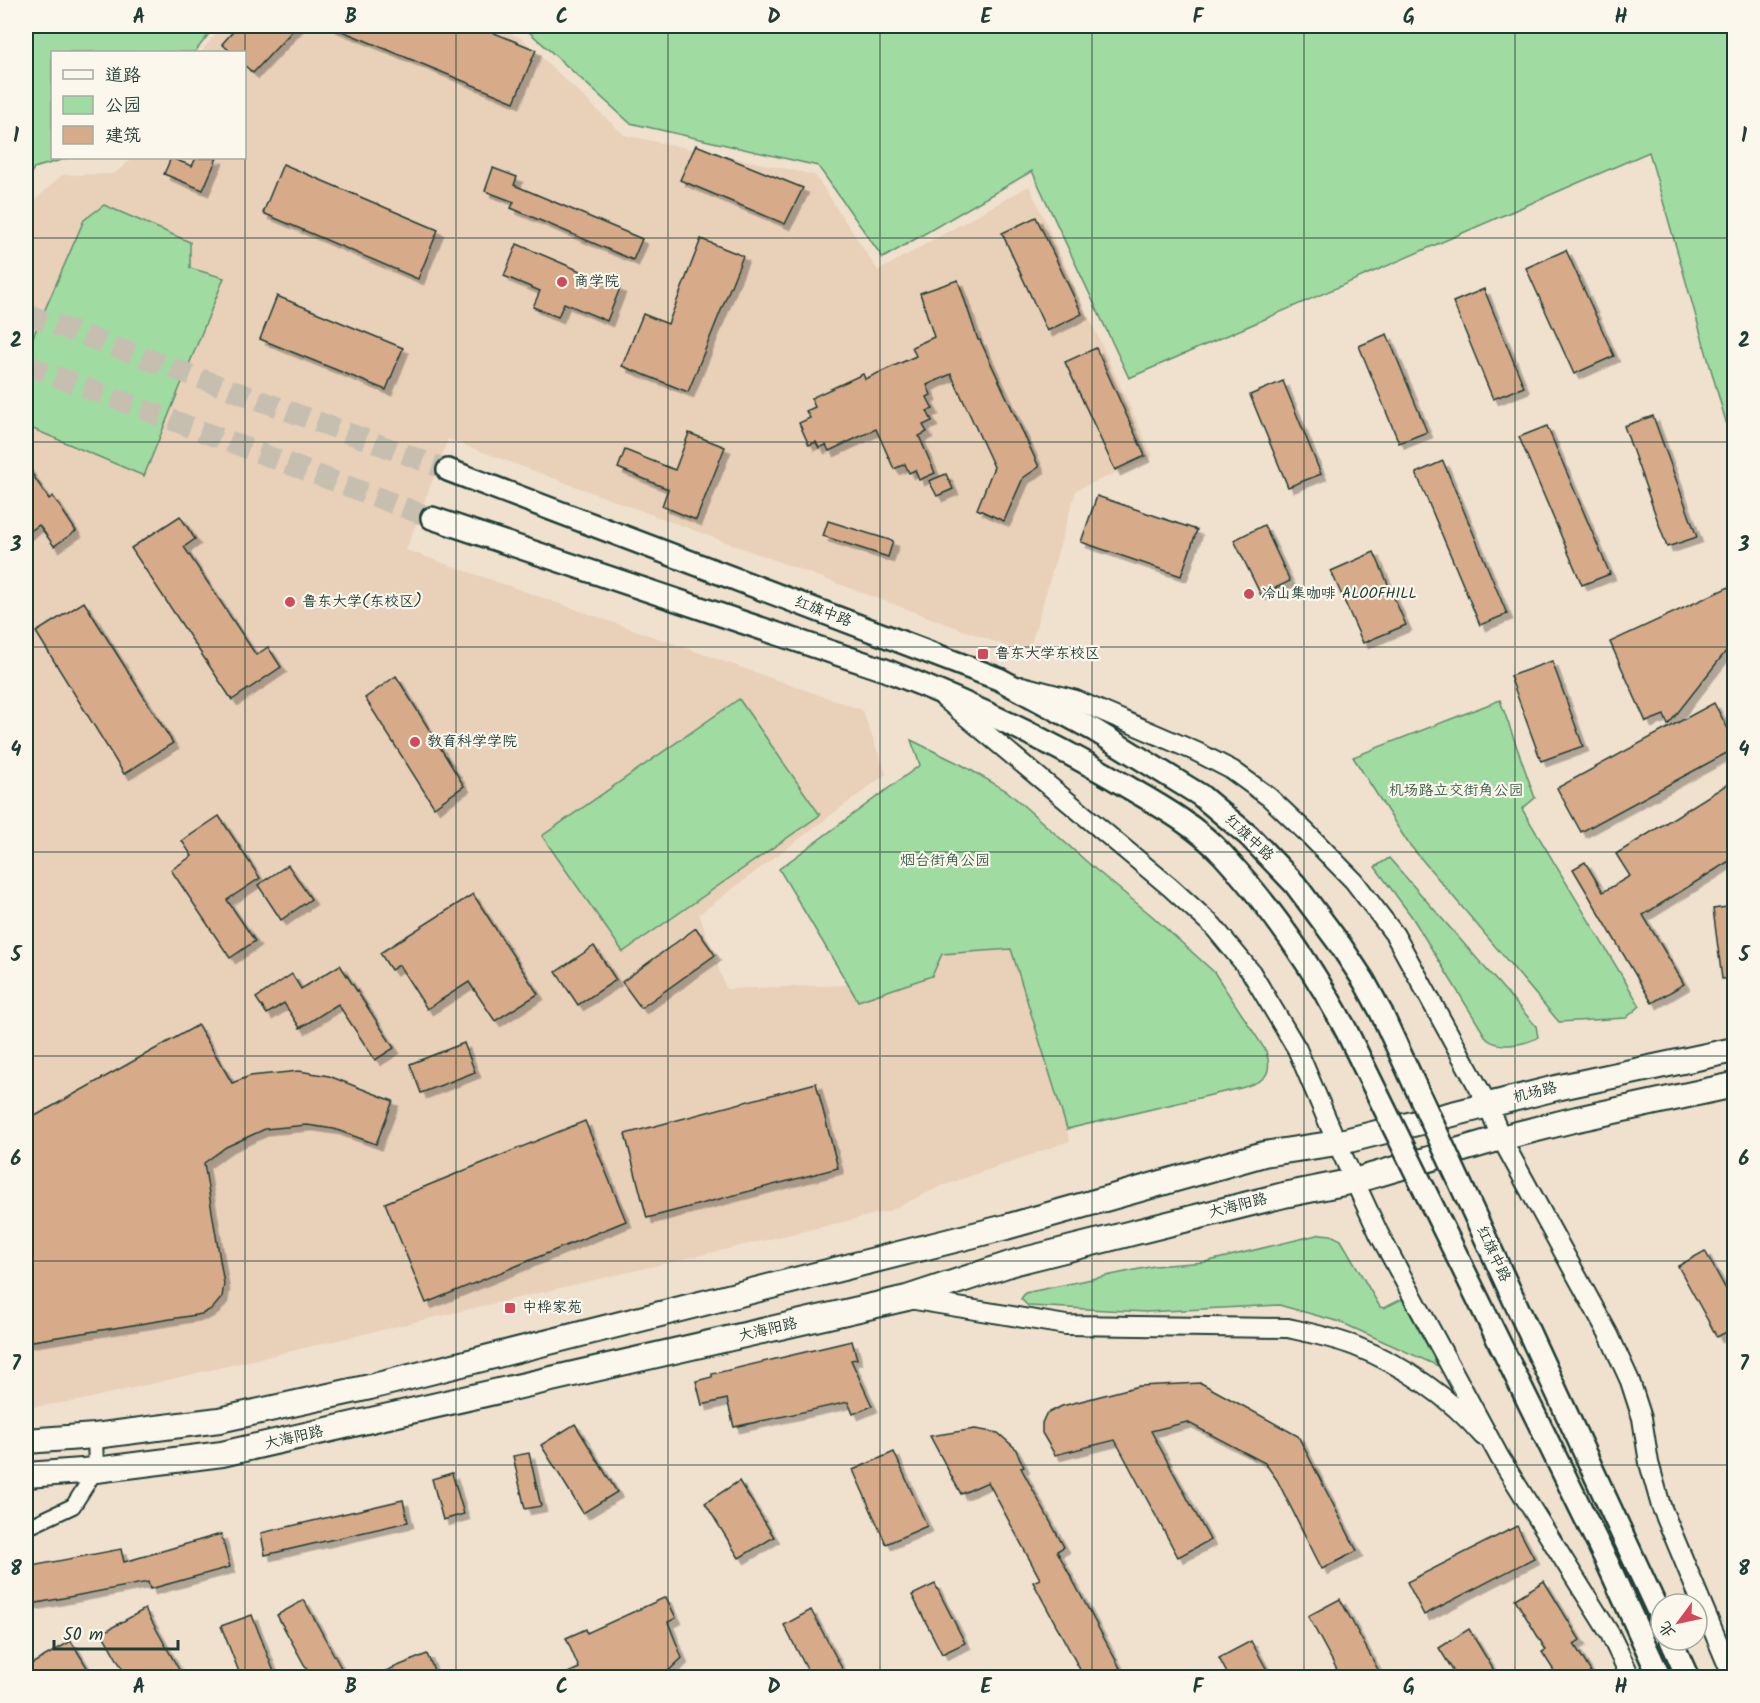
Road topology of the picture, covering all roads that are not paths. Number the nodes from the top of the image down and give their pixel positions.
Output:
1 (448, 470) tunnel mouth
2 (432, 518) tunnel mouth
3 (999, 679) junction
4 (933, 688) junction
5 (1734, 1050) edge
6 (1734, 1085) edge
7 (1488, 1105) junction
8 (1501, 1138) junction
9 (1337, 1143) junction
10 (1354, 1181) junction
11 (908, 1298) junction
12 (95, 1436) junction
13 (26, 1441) edge
14 (1500, 1458) junction
15 (96, 1470) junction
16 (26, 1475) edge
17 (26, 1528) edge
18 (1607, 1562) junction
19 (1649, 1592) edge
20 (1677, 1652) edge
21 (1631, 1677) edge
22 (1649, 1677) edge
23 (1660, 1677) edge
24 (1688, 1677) edge
25 (1733, 1677) edge

1 - 3 main road, 红旗中路
2 - 4 main road, 红旗中路
3 - 7 main road
3 - 19 main road, 红旗中路, bridge
4 - 9 main road
4 - 18 main road, 红旗中路, bridge
5 - 7 highway, 机场路
6 - 8 highway
7 - 8 main road
7 - 9 highway, 机场路
8 - 10 highway, 大海阳路
8 - 25 main road
9 - 10 main road
9 - 12 highway
10 - 11 highway, 大海阳路
10 - 14 main road
11 - 14 main road
11 - 15 highway, 大海阳路
12 - 13 highway
12 - 15 street
14 - 21 main road
15 - 16 highway, 大海阳路
15 - 17 street
18 - 22 main road, 红旗中路
18 - 23 main road, 红旗中路
20 - 24 main road

